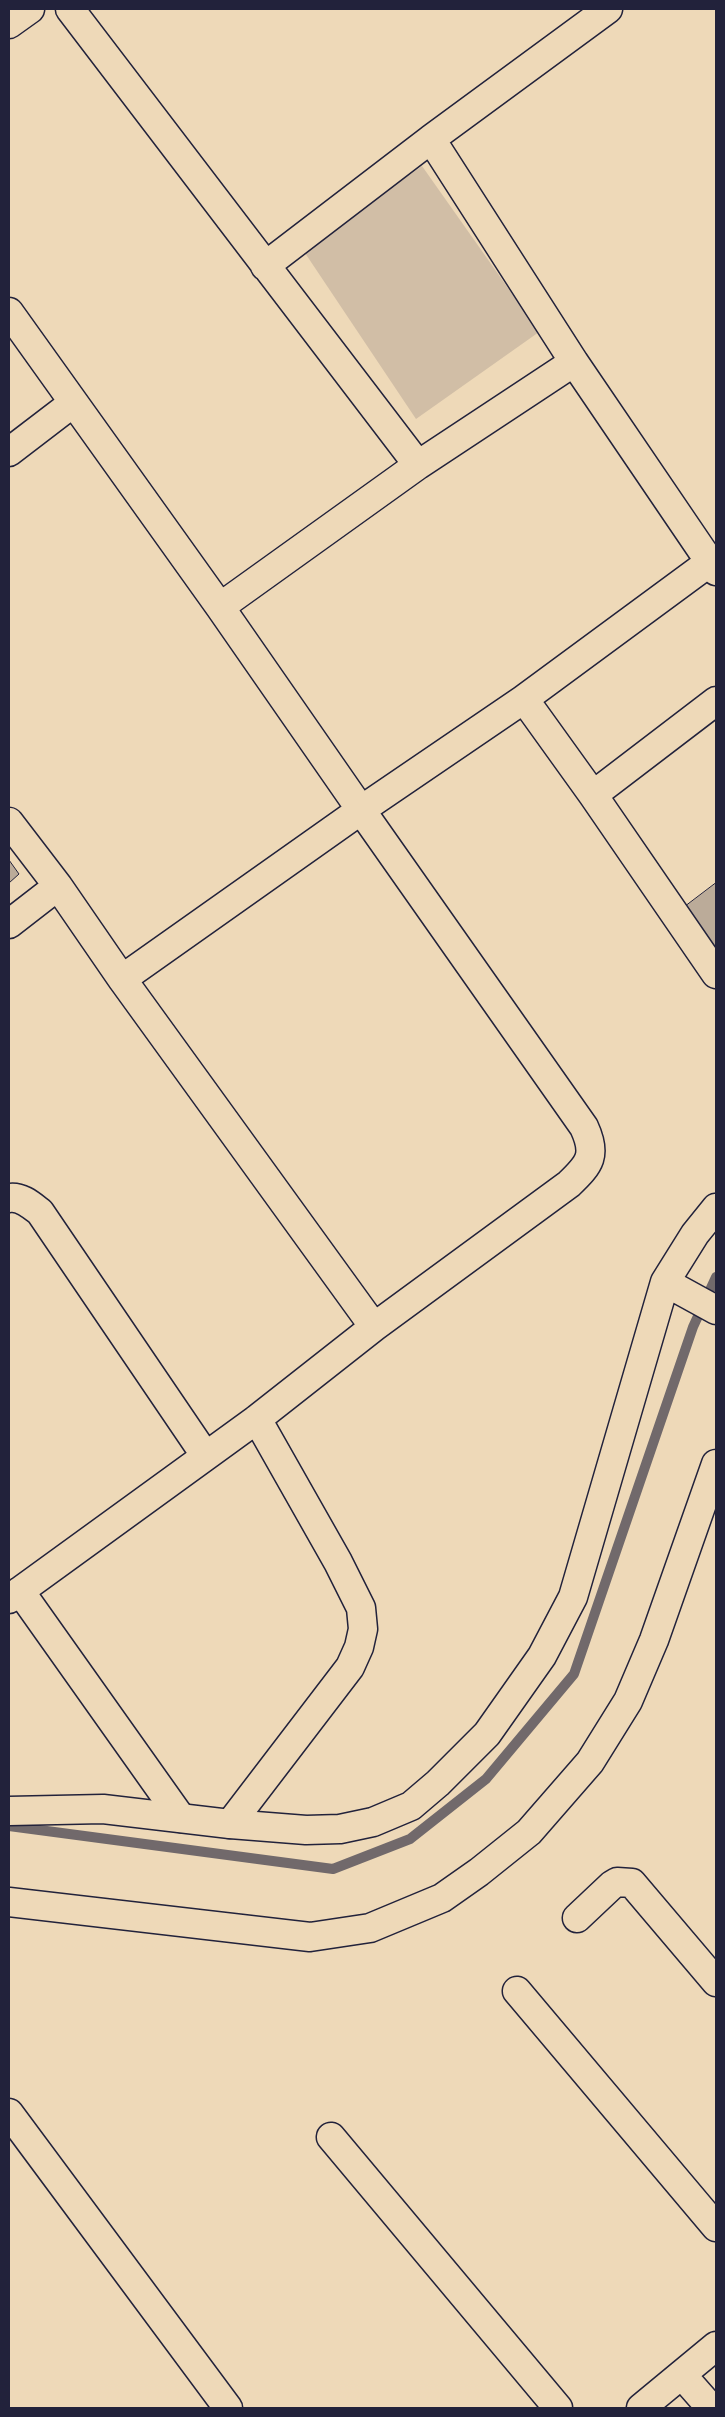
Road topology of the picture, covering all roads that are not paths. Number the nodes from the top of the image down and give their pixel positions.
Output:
1 (30, 9) edge
2 (70, 9) edge
3 (608, 9) edge
4 (9, 24) edge
5 (431, 139) junction
6 (265, 266) junction
7 (9, 312) edge
8 (574, 362) junction
9 (73, 403) junction
10 (9, 452) edge
11 (418, 465) junction
12 (713, 566) edge
13 (220, 607) junction
14 (524, 699) junction
15 (716, 701) edge
16 (593, 795) junction
17 (362, 810) junction
18 (9, 822) edge
19 (58, 886) junction
20 (9, 924) edge
21 (716, 974) edge
22 (122, 979) junction
23 (9, 1198) edge
24 (716, 1208) edge
25 (666, 1282) junction
26 (705, 1303) edge
27 (374, 1327) junction
28 (257, 1419) junction
29 (205, 1455) junction
30 (716, 1464) edge
31 (14, 1595) edge
32 (9, 1811) edge
33 (181, 1818) junction
34 (230, 1824) junction
35 (9, 1902) edge
36 (577, 1918) dead end
37 (716, 1982) edge
38 (517, 1991) dead end
39 (9, 2113) edge
40 (331, 2137) dead end
41 (716, 2227) edge
42 (716, 2346) edge
43 (682, 2375) junction
44 (228, 2408) edge
45 (558, 2408) edge
46 (641, 2408) edge
47 (711, 2408) edge

1 - 4 street
2 - 6 street
3 - 5 street
5 - 6 street
5 - 8 street
6 - 11 street
7 - 9 street
8 - 11 street
8 - 12 street
9 - 10 street
9 - 13 street
11 - 13 street
12 - 14 street
13 - 17 street
14 - 16 street
14 - 17 street
15 - 16 street
16 - 21 street
17 - 22 street
17 - 27 street
18 - 19 street
19 - 20 street
19 - 22 street
22 - 27 street
23 - 29 street
24 - 25 street
25 - 26 street
25 - 34 street
27 - 28 street
28 - 29 street
28 - 34 street
29 - 31 street
30 - 35 street
31 - 33 street
32 - 33 street
33 - 34 street
36 - 37 street
38 - 41 street
39 - 44 street
40 - 45 street
42 - 43 street
43 - 46 street
43 - 47 street

